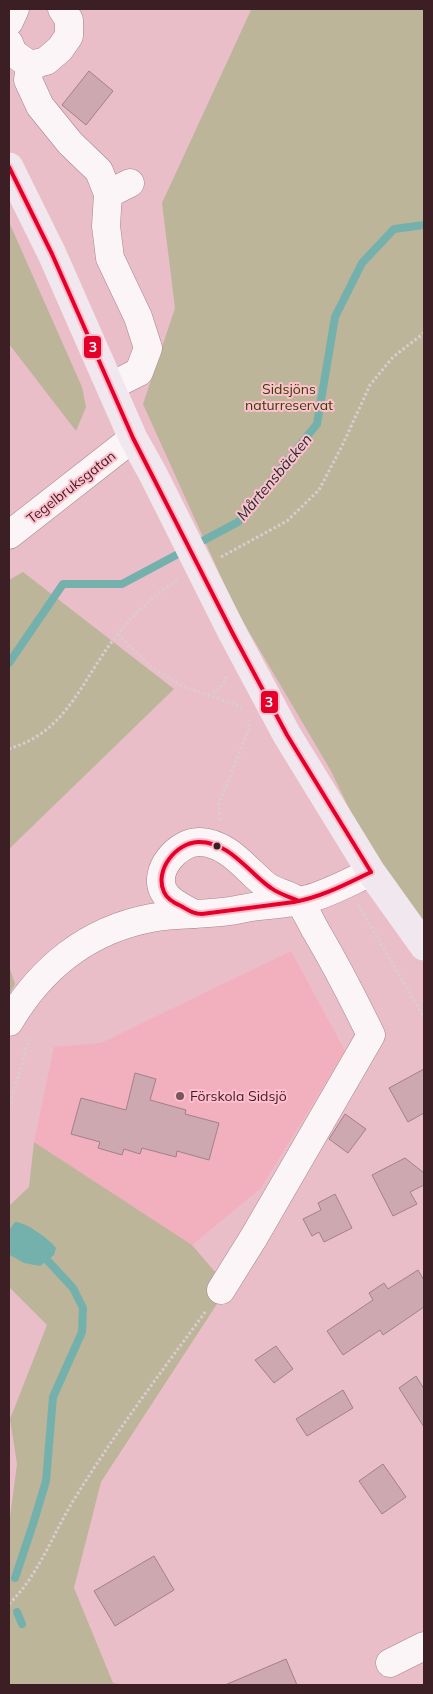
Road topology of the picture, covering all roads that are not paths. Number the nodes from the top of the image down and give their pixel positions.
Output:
1 (14, 9) edge
2 (62, 9) edge
3 (9, 22) edge
4 (9, 43) edge
5 (30, 64) junction
6 (9, 168) edge
7 (111, 386) junction
8 (134, 438) junction
9 (9, 535) edge
10 (371, 872) junction
11 (298, 901) junction
12 (194, 914) junction
13 (424, 946) edge
14 (20, 1029) edge
15 (221, 1290) road end
16 (424, 1646) edge
17 (390, 1663) dead end

1 - 3 street
2 - 5 street
4 - 5 street
5 - 7 street
6 - 7 main road
7 - 8 main road
8 - 9 street, Tegelbruksgatan
8 - 10 main road, bridge
10 - 11 street
10 - 13 main road
11 - 12 street
11 - 12 street
11 - 15 street
12 - 14 street
16 - 17 street

